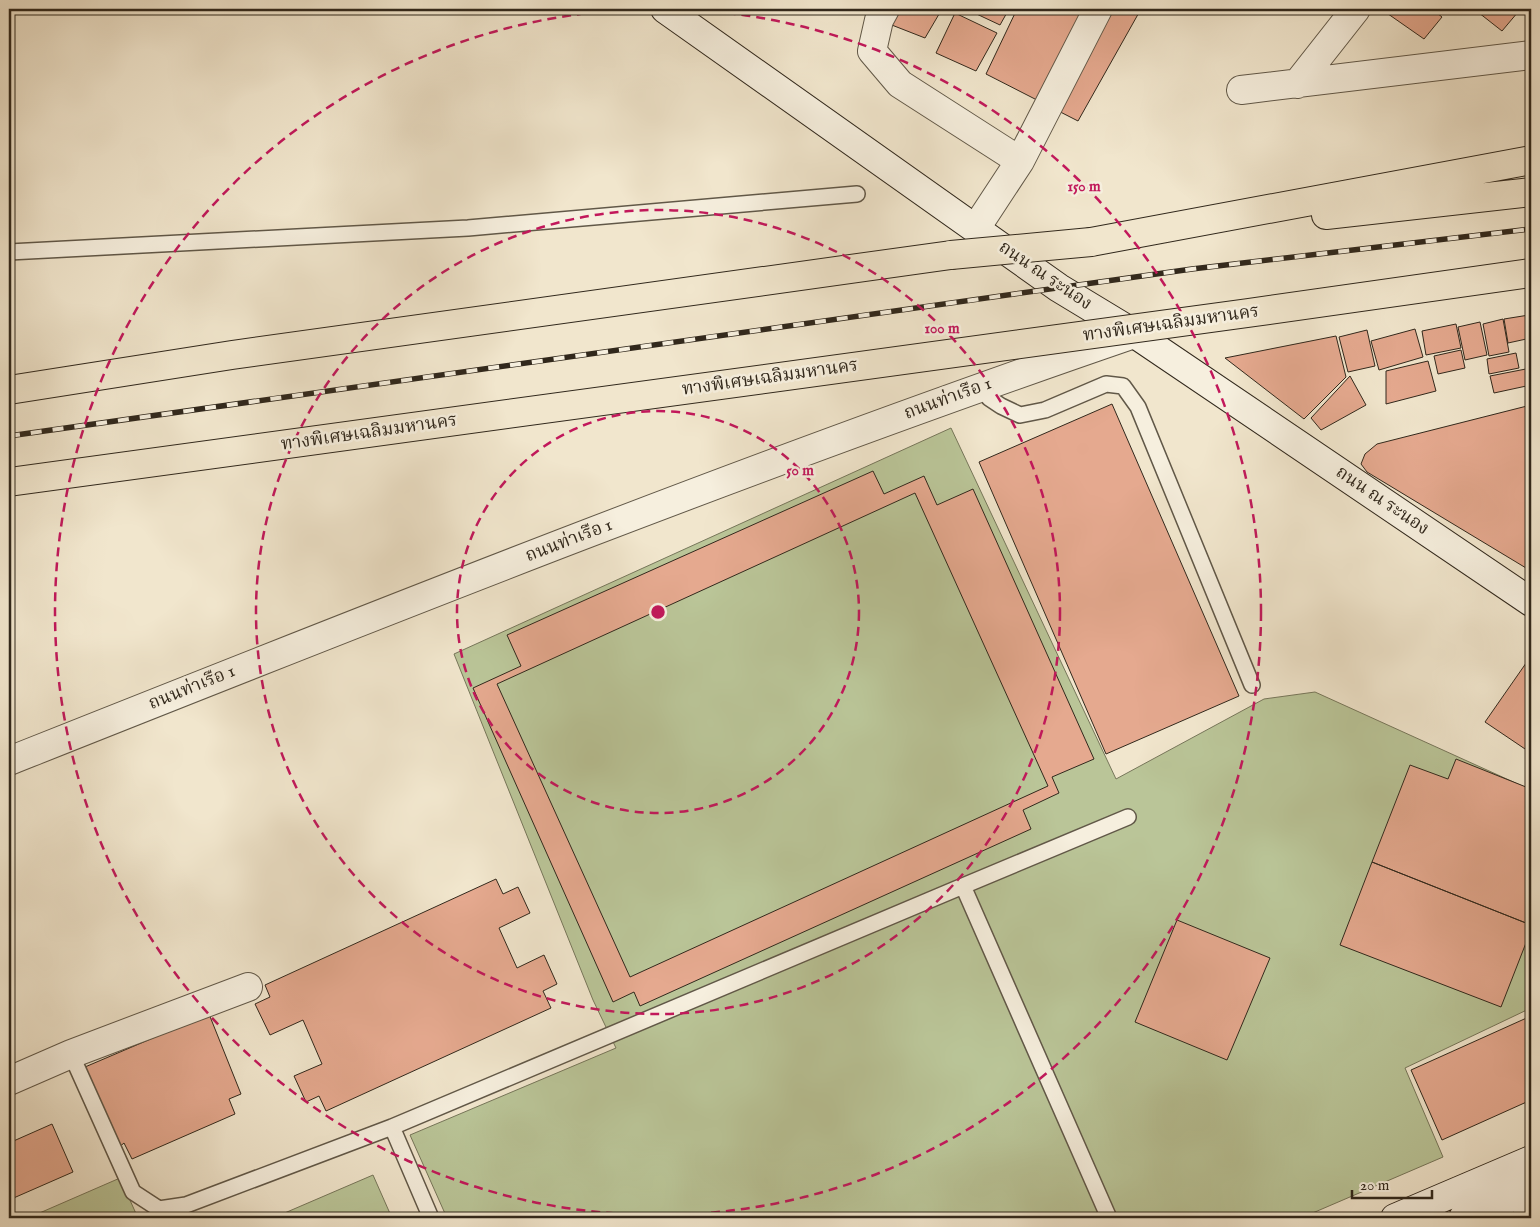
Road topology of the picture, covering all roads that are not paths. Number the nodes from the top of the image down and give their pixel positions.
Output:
1 (665, 9) edge
2 (885, 9) edge
3 (1098, 9) edge
4 (1356, 9) edge
5 (1530, 53) edge
6 (1297, 84) junction
7 (1241, 90) dead end
8 (1531, 160) edge
9 (1020, 161) junction
10 (1531, 192) edge
11 (858, 194) dead end
12 (976, 228) junction
13 (1091, 242) junction
14 (9, 252) edge
15 (1531, 273) edge
16 (1135, 334) junction
17 (9, 385) edge
18 (42, 385) junction
19 (983, 386) junction
20 (9, 390) edge
21 (9, 482) edge
22 (1531, 602) edge
23 (1252, 685) dead end
24 (9, 762) edge
25 (1128, 817) dead end
26 (963, 886) junction
27 (248, 987) dead end
28 (71, 1054) junction
29 (9, 1081) edge
30 (392, 1126) junction
31 (1531, 1160) edge
32 (1531, 1189) edge
33 (1531, 1216) edge
34 (431, 1218) edge
35 (1109, 1218) edge
36 (1395, 1218) edge
37 (1463, 1218) edge
38 (1526, 1218) edge

1 - 12 street, ถนน ณ ระนอง
2 - 9 street
3 - 9 street
4 - 6 street
5 - 6 street
6 - 7 street
8 - 13 highway
9 - 12 street
10 - 13 highway
11 - 14 lane
12 - 16 street, ถนน ณ ระนอง
13 - 18 highway, bridge
15 - 21 highway, ทางพิเศษเฉลิมมหานคร, bridge
16 - 19 street, ถนนท่าเรือ 1
16 - 22 street, ถนน ณ ระนอง
17 - 18 highway
18 - 20 highway
19 - 23 lane
19 - 24 street, ถนนท่าเรือ 1
25 - 26 lane
26 - 30 lane
26 - 35 lane
27 - 28 street
28 - 29 street
28 - 30 lane
30 - 34 lane
31 - 36 street
32 - 37 street
33 - 38 street

